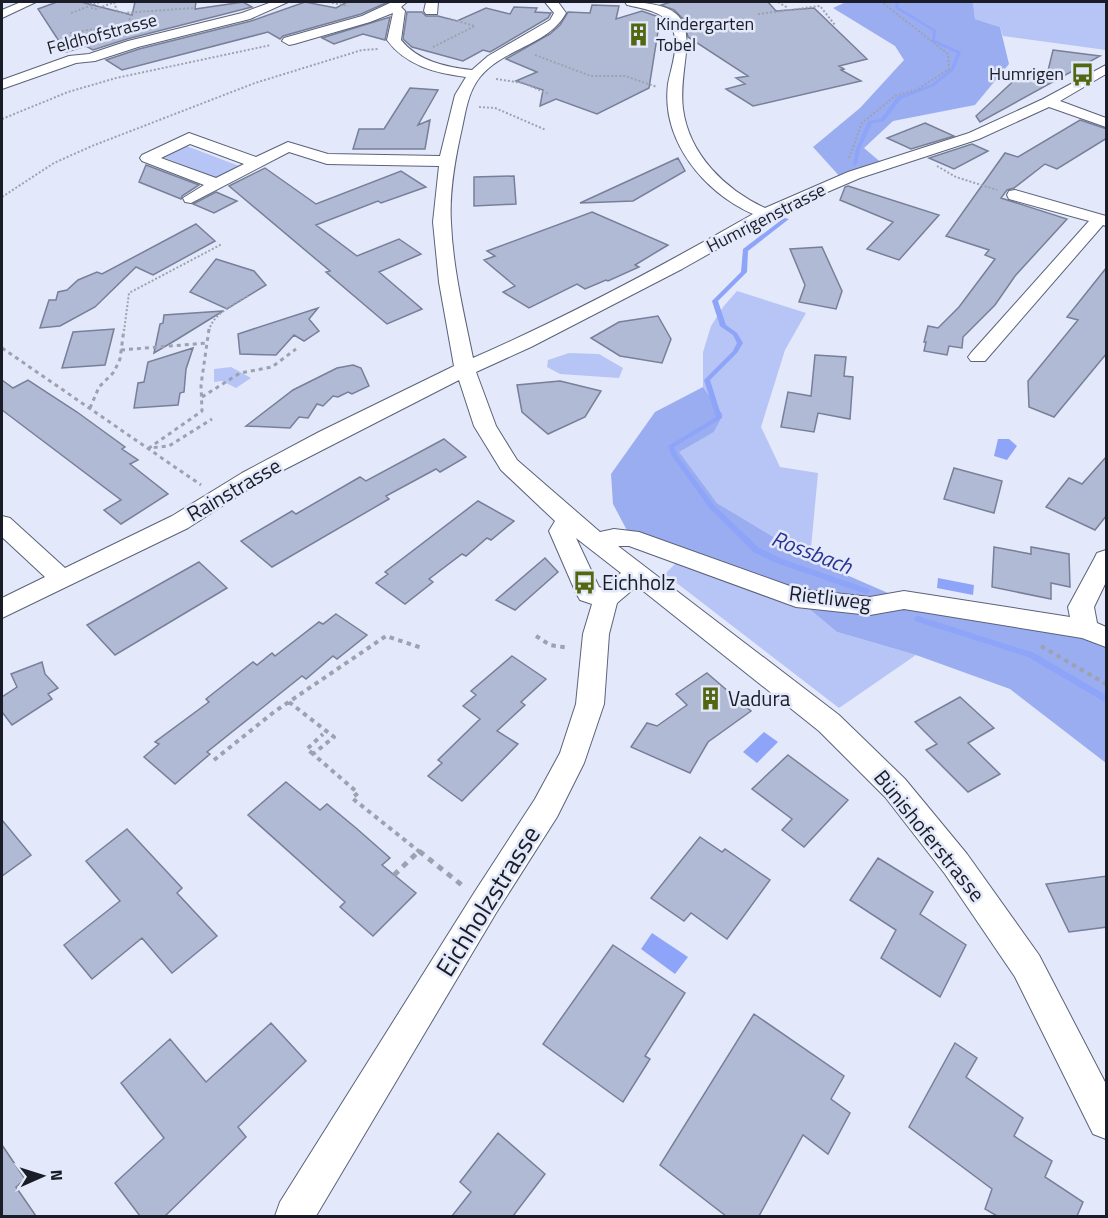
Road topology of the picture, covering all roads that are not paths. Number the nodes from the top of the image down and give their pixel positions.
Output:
1 (30, 2) edge
2 (282, 2) edge
3 (551, 2) edge
4 (640, 2) edge
5 (397, 4) edge
6 (2, 14) edge
7 (289, 41) road end
8 (1107, 69) edge
9 (475, 74) junction
10 (2, 85) edge
11 (1048, 102) junction
12 (1107, 123) edge
13 (447, 161) junction
14 (257, 163) junction
15 (218, 184) junction
16 (1015, 195) road end
17 (191, 198) dead end
18 (766, 214) junction
19 (1103, 220) edge
20 (978, 357) dead end
21 (465, 369) junction
22 (2, 524) edge
23 (565, 525) junction
24 (596, 541) junction
25 (1107, 559) edge
26 (637, 573) junction
27 (63, 580) junction
28 (606, 599) junction
29 (2, 609) edge
30 (1096, 633) edge
31 (1107, 1121) edge
32 (294, 1216) edge

1 - 6 street
2 - 10 street, Feldhofstrasse
3 - 9 street, Bünishoferstrasse
4 - 18 street
5 - 7 street
5 - 9 street
8 - 11 street, Humrigenstrasse
9 - 13 street, Bünishoferstrasse
11 - 12 street
11 - 18 street, Humrigenstrasse
13 - 14 street
13 - 21 street, Bünishoferstrasse
14 - 15 street
14 - 15 street
15 - 17 street
16 - 19 street
18 - 21 street, Humrigenstrasse
19 - 20 street
21 - 23 street, Bünishoferstrasse
21 - 27 street, Rainstrasse
22 - 27 street
23 - 24 street, Bünishoferstrasse
23 - 28 street
24 - 26 street, Bünishoferstrasse
24 - 30 street, Rietliweg
25 - 30 street
26 - 28 street
26 - 31 street, Bünishoferstrasse
27 - 29 street, Rainstrasse
28 - 32 street, Eichholzstrasse

